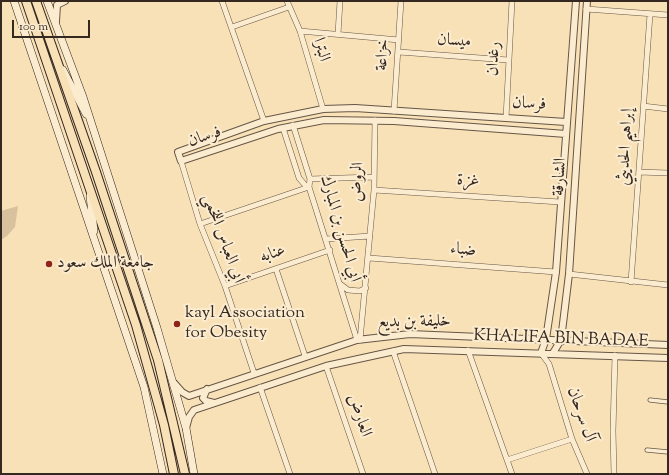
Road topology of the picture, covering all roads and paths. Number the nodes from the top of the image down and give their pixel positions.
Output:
1 (14, 1) edge
2 (26, 1) edge
3 (36, 1) edge
4 (47, 1) edge
5 (65, 1) edge
6 (222, 1) edge
7 (287, 1) edge
8 (340, 1) edge
9 (401, 1) edge
10 (512, 1) edge
11 (576, 1) edge
12 (587, 1) edge
13 (289, 7) junction
14 (586, 9) junction
15 (650, 14) junction
16 (668, 15) edge
17 (56, 25) junction
18 (232, 27) junction
19 (300, 31) junction
20 (338, 34) junction
21 (399, 40) junction
22 (399, 52) junction
23 (508, 60) junction
24 (59, 64) junction
25 (571, 73) junction
26 (581, 74) junction
27 (643, 106) junction
28 (323, 109) junction
29 (668, 109) edge
30 (394, 111) junction
31 (287, 117) junction
32 (506, 118) junction
33 (375, 120) junction
34 (264, 121) junction
35 (566, 122) junction
36 (92, 124) junction
37 (288, 126) junction
38 (566, 134) junction
39 (181, 161) junction
40 (639, 172) junction
41 (668, 173) edge
42 (374, 177) junction
43 (310, 179) junction
44 (88, 182) junction
45 (309, 187) junction
46 (374, 190) junction
47 (560, 202) junction
48 (200, 224) junction
49 (370, 236) junction
50 (94, 237) junction
51 (326, 238) junction
52 (330, 250) junction
53 (369, 258) junction
54 (276, 269) junction
55 (556, 272) junction
56 (569, 274) junction
57 (631, 282) junction
58 (340, 284) junction
59 (668, 285) edge
60 (225, 286) junction
61 (366, 288) junction
62 (546, 339) junction
63 (358, 340) junction
64 (561, 340) junction
65 (668, 346) edge
66 (468, 350) junction
67 (393, 351) junction
68 (542, 353) junction
69 (553, 353) junction
70 (615, 355) junction
71 (305, 356) junction
72 (668, 358) edge
73 (549, 364) junction
74 (326, 366) junction
75 (254, 373) junction
76 (174, 383) junction
77 (260, 387) junction
78 (206, 389) junction
79 (650, 400) dead end
80 (668, 402) edge
81 (214, 403) junction
82 (186, 428) junction
83 (572, 439) junction
84 (647, 450) dead end
85 (668, 452) edge
86 (507, 460) junction
87 (613, 473) edge
88 (163, 474) edge
89 (174, 474) edge
90 (185, 474) edge
91 (194, 474) edge
92 (290, 474) edge
93 (363, 474) edge
94 (435, 474) edge
95 (512, 474) edge
96 (587, 474) edge

1 - 50 main road
2 - 44 main road
3 - 24 main road
4 - 17 main road
5 - 17 street
6 - 18 street
7 - 13 street, البترا
8 - 20 street
9 - 21 street, خزاعة
10 - 23 street, رغدان
11 - 25 street, الشارقة
12 - 14 street, الشارقة
13 - 18 street
13 - 19 street, البترا
14 - 15 street
14 - 26 street, الشارقة
15 - 16 street
15 - 27 street, إبراهيم الحديثي
17 - 36 main road
18 - 34 street
19 - 20 street
19 - 28 street, البترا
20 - 21 street
21 - 22 street, خزاعة
22 - 23 street, ميسان
22 - 30 street, خزاعة
23 - 32 street, رغدان
24 - 36 main road
24 - 90 main road
25 - 26 street
25 - 35 street, الشارقة
26 - 56 street, الشارقة
27 - 29 street
27 - 40 street, إبراهيم الحديثي
28 - 30 street, فرسان
28 - 31 street, فرسان
30 - 32 street, فرسان
31 - 34 street, فرسان
31 - 37 street
32 - 35 street, فرسان
33 - 37 street, فرسان
33 - 38 street, فرسان
33 - 42 street, الروض
34 - 39 street, فرسان
35 - 38 street, الشارقة
36 - 76 main road
37 - 39 street, فرسان
37 - 43 street, أبي الحسن بن المبارك
37 - 45 street
38 - 47 street, الشارقة
39 - 48 street, أبي العباس اللخمي
40 - 41 street
40 - 57 street, إبراهيم الحديثي
42 - 43 street
42 - 46 street, الروض
43 - 45 street, أبي الحسن بن المبارك
44 - 50 main road
44 - 89 main road
45 - 48 street
45 - 51 street, أبي الحسن بن المبارك
46 - 47 street, غزة
46 - 49 street, الروض
47 - 55 street, الشارقة
48 - 60 street, أبي العباس اللخمي
49 - 51 street
49 - 53 street, الروض
50 - 88 main road
51 - 52 street, أبي الحسن بن المبارك
52 - 54 street, عنابه
52 - 58 street, أبي الحسن بن المبارك
53 - 55 street, ضباء
53 - 61 street, الروض
54 - 60 street, عنابه
54 - 71 street
55 - 62 street, الشارقة
56 - 57 street
56 - 64 street, الشارقة
57 - 59 street
58 - 61 street
58 - 63 street, أبي الحسن بن المبارك
60 - 75 street, أبي العباس اللخمي
61 - 63 street, الروض
62 - 63 street, خليفة بن بديع
62 - 64 street, خليفة بن بديع
62 - 68 street, الشارقة
63 - 71 street, خليفة بن بديع
64 - 65 street, خليفة بن بديع
64 - 69 street, الشارقة
66 - 67 street, KHALIFA BIN BADAE
66 - 68 street, KHALIFA BIN BADAE
66 - 86 street
67 - 74 street, KHALIFA BIN BADAE
67 - 94 street
68 - 69 street, KHALIFA BIN BADAE
68 - 73 street, آل سرحان
69 - 70 street, KHALIFA BIN BADAE
69 - 73 street
70 - 72 street, KHALIFA BIN BADAE
70 - 87 street
71 - 75 street, خليفة بن بديع
73 - 83 street, آل سرحان
74 - 77 street, KHALIFA BIN BADAE
74 - 93 street, العارض
75 - 78 street, خليفة بن بديع
76 - 78 street, خليفة بن بديع
76 - 82 main road
77 - 81 street, KHALIFA BIN BADAE
77 - 92 street
78 - 81 street
79 - 80 street
81 - 82 street, KHALIFA BIN BADAE
82 - 91 main road
83 - 86 street
83 - 96 street, آل سرحان
84 - 85 street
86 - 95 street

